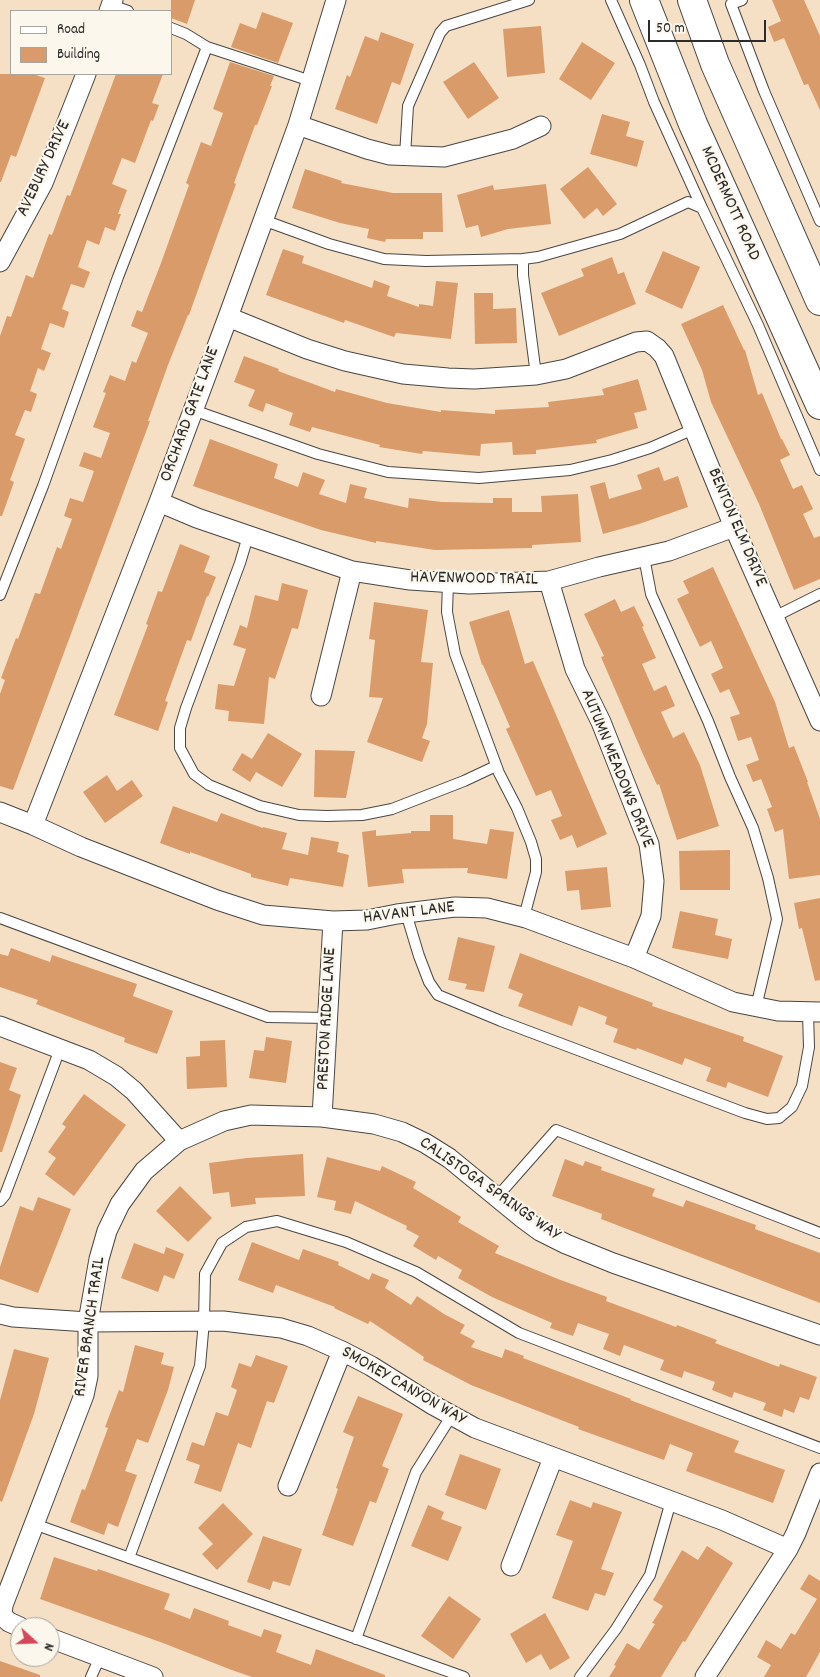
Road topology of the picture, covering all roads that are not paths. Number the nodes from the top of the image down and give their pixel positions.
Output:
1 (336, 0) edge
2 (529, 0) edge
3 (611, 0) edge
4 (644, 0) edge
5 (692, 0) edge
6 (742, 0) edge
7 (172, 28) edge
8 (207, 47) junction
9 (86, 75) edge
10 (311, 81) junction
11 (298, 125) junction
12 (541, 126) dead end
13 (405, 156) junction
14 (702, 208) junction
15 (263, 220) junction
16 (820, 221) edge
17 (522, 259) junction
18 (0, 262) edge
19 (820, 301) edge
20 (228, 317) junction
21 (536, 375) junction
22 (820, 405) edge
23 (193, 410) junction
24 (694, 429) junction
25 (820, 470) edge
26 (159, 502) junction
27 (734, 527) junction
28 (248, 536) junction
29 (644, 557) junction
30 (352, 571) junction
31 (548, 581) junction
32 (448, 583) junction
33 (820, 594) edge
34 (0, 595) edge
35 (774, 617) junction
36 (815, 692) edge
37 (321, 696) dead end
38 (820, 721) edge
39 (496, 766) junction
40 (0, 812) edge
41 (33, 825) junction
42 (406, 913) junction
43 (524, 917) junction
44 (0, 918) edge
45 (334, 921) junction
46 (634, 958) junction
47 (756, 1006) junction
48 (814, 1012) edge
49 (328, 1018) junction
50 (0, 1026) edge
51 (60, 1049) junction
52 (322, 1116) junction
53 (179, 1141) junction
54 (497, 1197) junction
55 (0, 1202) edge
56 (820, 1233) edge
57 (0, 1314) edge
58 (204, 1321) junction
59 (88, 1322) junction
60 (820, 1335) edge
61 (342, 1351) junction
62 (452, 1415) junction
63 (820, 1448) edge
64 (553, 1458) junction
65 (820, 1474) edge
66 (288, 1486) dead end
67 (671, 1501) junction
68 (34, 1524) junction
69 (788, 1549) junction
70 (128, 1558) junction
71 (511, 1566) dead end
72 (10, 1622) edge
73 (356, 1639) junction
74 (60, 1642) edge
75 (100, 1657) junction
76 (91, 1677) edge
77 (153, 1677) edge
78 (464, 1677) edge
79 (580, 1677) edge
80 (705, 1677) edge

1 - 10 street, ORCHARD GATE LANE
2 - 13 lane
3 - 14 lane
4 - 22 main road, MCDERMOTT ROAD
5 - 19 main road
6 - 16 lane
7 - 8 lane
8 - 10 lane
8 - 34 lane
9 - 18 street, AVEBURY DRIVE
10 - 11 street, ORCHARD GATE LANE
11 - 13 street
11 - 15 street, ORCHARD GATE LANE
12 - 13 street
14 - 17 lane
14 - 25 lane
15 - 17 lane
15 - 20 street, ORCHARD GATE LANE
17 - 21 lane
20 - 21 street
20 - 23 street, ORCHARD GATE LANE
21 - 24 street, BENTON ELM DRIVE
23 - 24 lane
23 - 26 street, ORCHARD GATE LANE
24 - 27 street, BENTON ELM DRIVE
26 - 28 street, HAVENWOOD TRAIL
26 - 41 street, ORCHARD GATE LANE
27 - 29 street, HAVENWOOD TRAIL
27 - 35 street, BENTON ELM DRIVE
28 - 30 street, HAVENWOOD TRAIL
28 - 39 lane
29 - 31 street, HAVENWOOD TRAIL
29 - 47 lane
30 - 32 street, HAVENWOOD TRAIL
30 - 37 street
31 - 32 street, HAVENWOOD TRAIL
31 - 46 street, AUTUMN MEADOWS DRIVE
32 - 39 lane
33 - 35 lane
35 - 36 street, BENTON ELM DRIVE
36 - 38 street, BENTON ELM DRIVE
39 - 43 lane
40 - 41 street, HAVANT LANE
41 - 45 street, HAVANT LANE
42 - 43 street, HAVANT LANE
42 - 45 street, HAVANT LANE
42 - 48 lane
43 - 46 street, HAVANT LANE
44 - 49 lane
45 - 49 street, PRESTON RIDGE LANE
46 - 47 street, HAVANT LANE
47 - 48 street, HAVANT LANE
49 - 52 street, PRESTON RIDGE LANE
50 - 51 street
51 - 53 street
51 - 55 lane
52 - 53 street, CALISTOGA SPRINGS WAY
52 - 54 street, CALISTOGA SPRINGS WAY
53 - 59 street, RIVER BRANCH TRAIL
54 - 56 lane
54 - 60 street, CALISTOGA SPRINGS WAY
57 - 59 street, SMOKEY CANYON WAY
58 - 59 street, SMOKEY CANYON WAY
58 - 61 street, SMOKEY CANYON WAY
58 - 63 lane
58 - 70 lane
59 - 68 street, RIVER BRANCH TRAIL
61 - 62 street, SMOKEY CANYON WAY
61 - 66 street
62 - 64 street, SMOKEY CANYON WAY
62 - 73 lane
64 - 67 street, SMOKEY CANYON WAY
64 - 71 street
65 - 69 street
67 - 69 street, SMOKEY CANYON WAY
67 - 79 lane
68 - 70 lane
68 - 72 street, RIVER BRANCH TRAIL
69 - 80 street
70 - 73 lane
73 - 78 lane
74 - 75 street
75 - 76 lane
75 - 77 street

